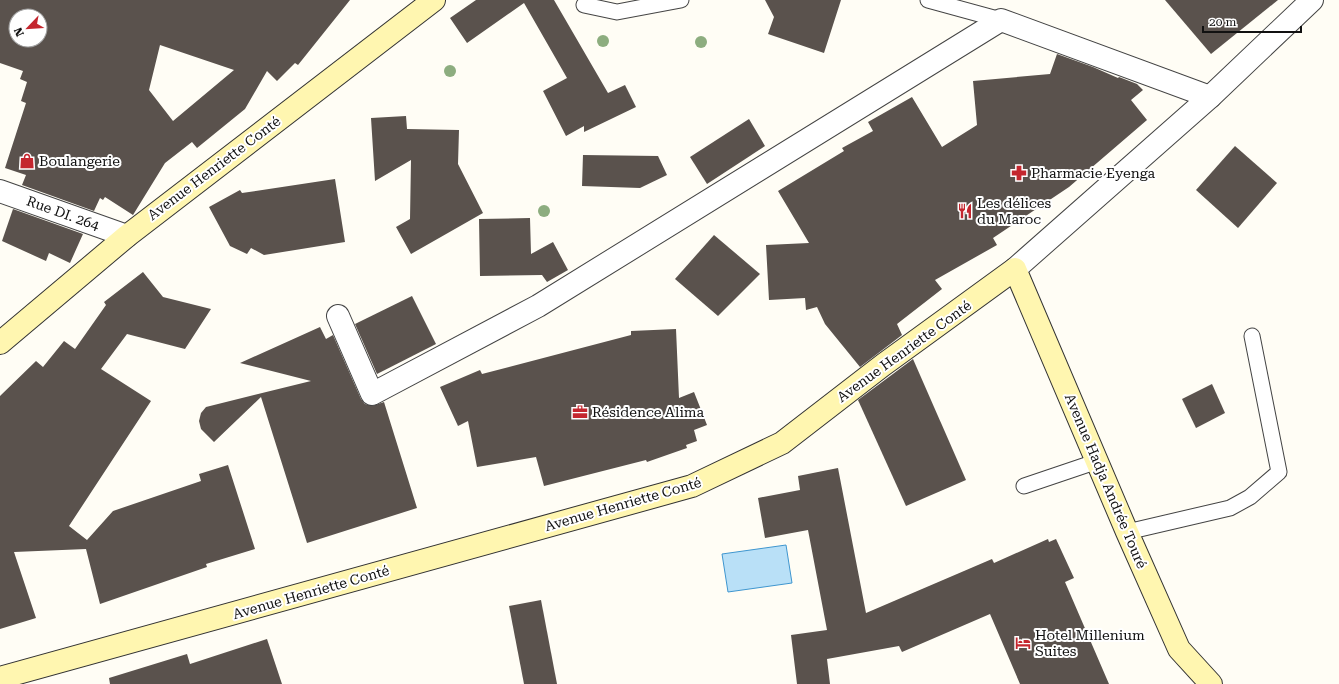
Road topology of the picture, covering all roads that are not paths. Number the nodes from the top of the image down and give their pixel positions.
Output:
1 (432, 0) edge
2 (681, 0) edge
3 (928, 0) edge
4 (1312, 0) edge
5 (584, 5) dead end
6 (1001, 20) junction
7 (1210, 97) junction
8 (0, 190) edge
9 (126, 236) junction
10 (1015, 269) junction
11 (338, 316) dead end
12 (1252, 336) dead end
13 (0, 343) edge
14 (1098, 461) junction
15 (1024, 486) dead end
16 (1127, 532) junction
17 (0, 678) edge
18 (1211, 684) edge

1 - 9 main road, Avenue Henriette Conté
2 - 5 lane
3 - 6 lane
4 - 7 street, Avenue Henriette Conté
6 - 7 street
6 - 11 street
7 - 10 street, Avenue Henriette Conté
8 - 9 street, Rue DI. 264
9 - 13 main road, Avenue Henriette Conté
10 - 14 main road, Avenue Hadja Andrée Touré
10 - 17 main road, Avenue Henriette Conté
12 - 16 lane
14 - 15 lane
14 - 16 main road, Avenue Hadja Andrée Touré
16 - 18 main road, Avenue Hadja Andrée Touré

